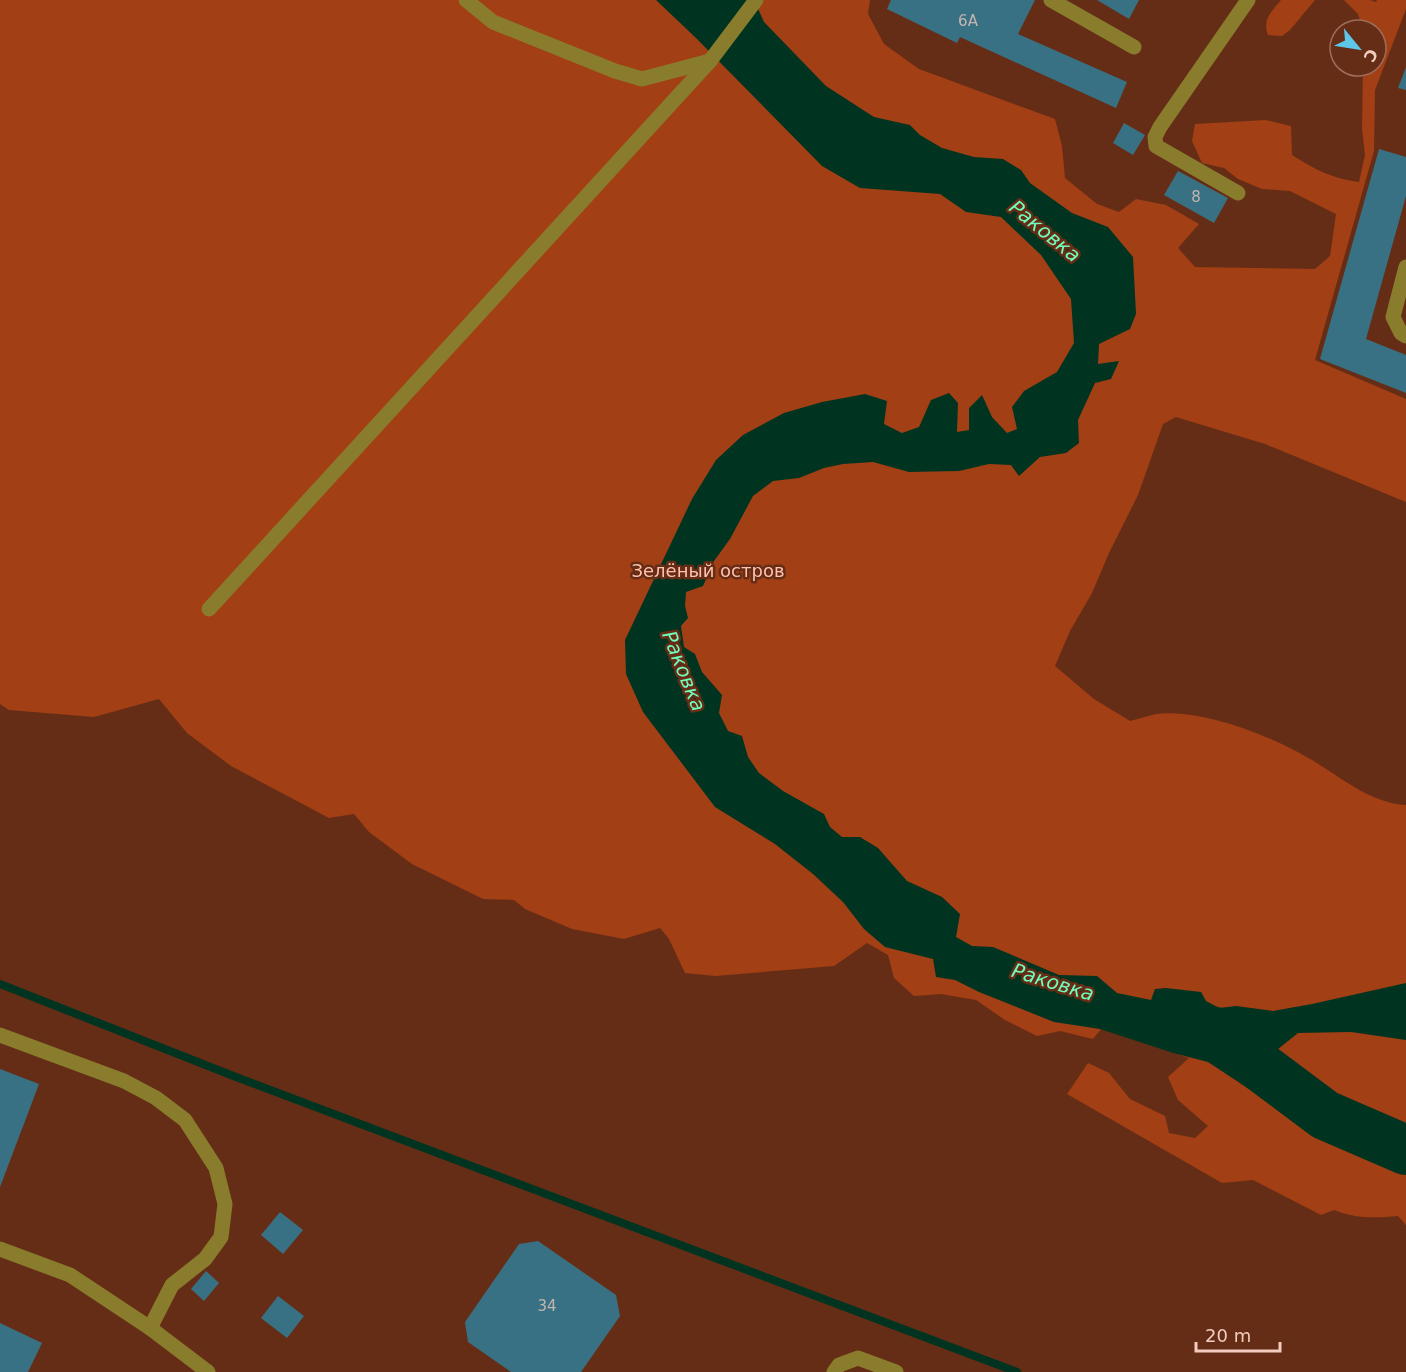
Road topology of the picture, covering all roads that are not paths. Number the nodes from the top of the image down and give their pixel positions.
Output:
1 (466, 0) edge
2 (756, 0) edge
3 (1051, 0) edge
4 (1248, 0) edge
5 (1134, 47) dead end
6 (710, 61) junction
7 (1238, 193) dead end
8 (1406, 267) edge
9 (1406, 336) edge
10 (209, 609) dead end
11 (0, 1035) edge
12 (0, 1249) edge
13 (150, 1328) junction
14 (208, 1372) edge
15 (834, 1372) edge
16 (896, 1372) edge

1 - 6 lane
2 - 6 lane
3 - 5 lane
4 - 7 lane
6 - 10 lane
8 - 9 lane
11 - 13 lane
12 - 13 lane
13 - 14 lane
15 - 16 lane

